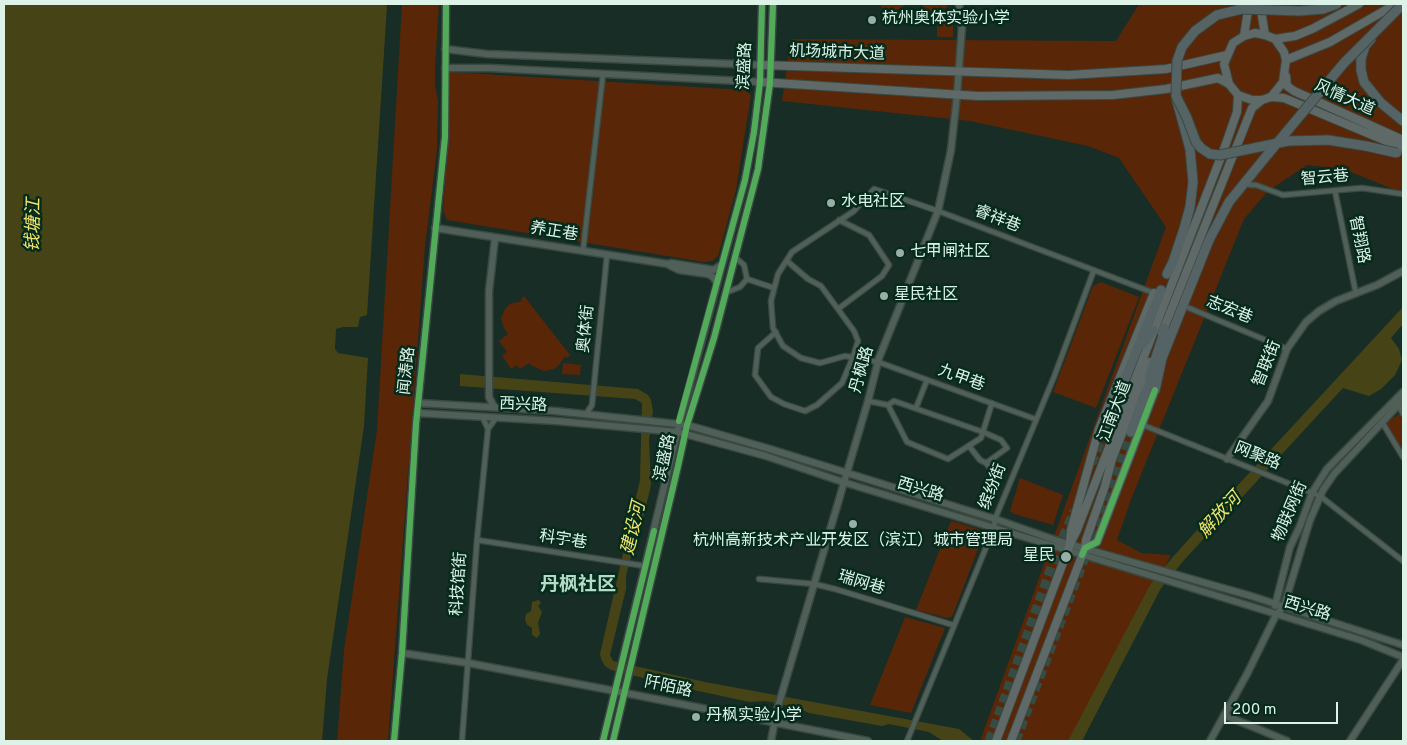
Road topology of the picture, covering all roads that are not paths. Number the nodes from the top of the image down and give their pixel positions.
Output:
1 (446, 4) edge
2 (762, 4) edge
3 (773, 4) edge
4 (959, 4) edge
5 (1249, 4) edge
6 (1260, 4) edge
7 (1337, 4) edge
8 (1359, 4) edge
9 (1396, 4) edge
10 (1403, 6) edge
11 (1265, 35) junction
12 (1244, 36) junction
13 (1275, 40) junction
14 (444, 49) junction
15 (1227, 55) junction
16 (1286, 60) junction
17 (760, 65) junction
18 (771, 65) junction
19 (445, 68) junction
20 (958, 72) junction
21 (1285, 73) junction
22 (602, 74) junction
23 (760, 82) junction
24 (770, 83) junction
25 (1229, 84) junction
26 (957, 95) junction
27 (1238, 95) junction
28 (1176, 96) junction
29 (1271, 97) junction
30 (1262, 100) junction
31 (1403, 121) edge
32 (1403, 140) edge
33 (1401, 153) edge
34 (1250, 185) dead end
35 (1335, 191) junction
36 (1403, 194) edge
37 (938, 211) junction
38 (839, 220) junction
39 (435, 228) junction
40 (495, 238) junction
41 (1187, 246) junction
42 (583, 252) junction
43 (607, 255) junction
44 (1193, 256) junction
45 (735, 257) junction
46 (787, 261) junction
47 (668, 264) junction
48 (721, 266) junction
49 (1094, 270) junction
50 (1403, 270) edge
51 (1167, 274) dead end
52 (747, 278) junction
53 (717, 283) junction
54 (774, 288) junction
55 (1157, 292) junction
56 (725, 293) junction
57 (1356, 294) junction
58 (1189, 308) dead end
59 (838, 309) junction
60 (1150, 318) junction
61 (1164, 328) junction
62 (1153, 330) junction
63 (776, 332) junction
64 (1135, 337) junction
65 (1288, 349) junction
66 (853, 357) junction
67 (1162, 358) junction
68 (878, 362) junction
69 (927, 380) junction
70 (1156, 390) joint
71 (1403, 392) edge
72 (1144, 395) junction
73 (489, 397) junction
74 (868, 401) junction
75 (1399, 402) edge
76 (418, 403) junction
77 (992, 403) junction
78 (592, 405) junction
79 (888, 405) junction
80 (481, 407) junction
81 (494, 408) junction
82 (916, 408) junction
83 (417, 413) junction
84 (586, 414) junction
85 (1403, 414) edge
86 (598, 415) junction
87 (483, 418) junction
88 (496, 418) junction
89 (1035, 419) junction
90 (1380, 419) junction
91 (687, 425) junction
92 (1143, 425) junction
93 (488, 429) junction
94 (681, 430) junction
95 (983, 432) junction
96 (1130, 432) tunnel mouth
97 (969, 446) junction
98 (1403, 457) edge
99 (1227, 459) junction
100 (986, 463) junction
101 (846, 473) junction
102 (995, 474) dead end
103 (843, 482) junction
104 (1312, 492) junction
105 (1320, 496) junction
106 (995, 519) junction
107 (994, 528) junction
108 (477, 540) junction
109 (1069, 546) junction
110 (1084, 552) junction
111 (1403, 561) edge
112 (645, 566) junction
113 (759, 579) dead end
114 (814, 584) junction
115 (1274, 603) junction
116 (1284, 606) junction
117 (1276, 615) junction
118 (953, 625) junction
119 (1403, 645) edge
120 (402, 652) junction
121 (1403, 658) edge
122 (468, 663) junction
123 (615, 691) junction
124 (624, 693) junction
125 (1224, 715) junction
126 (773, 723) junction
127 (394, 741) edge
128 (462, 741) edge
129 (603, 741) edge
130 (613, 741) edge
131 (771, 741) edge
132 (868, 741) edge
133 (907, 741) edge
134 (996, 741) edge
135 (1011, 741) edge
136 (1210, 741) edge
137 (1286, 741) edge
138 (1350, 741) edge

1 - 14 main road, 闻涛路
2 - 17 main road, 滨盛路
3 - 18 main road, 滨盛路
4 - 20 main road, 丹枫路
5 - 12 main road
6 - 11 main road
7 - 28 highway, bridge
8 - 13 main road
9 - 16 main road
10 - 31 highway, bridge
10 - 67 highway, bridge
11 - 12 main road
11 - 13 main road
12 - 15 main road
13 - 16 main road
14 - 17 main road, 机场城市大道
14 - 19 main road, 闻涛路
15 - 20 main road, 机场城市大道
15 - 25 main road
16 - 21 main road
17 - 18 main road, 机场城市大道
17 - 23 main road, 滨盛路
18 - 20 main road, 机场城市大道
18 - 24 main road, 滨盛路
19 - 22 main road
19 - 39 main road, 闻涛路
20 - 26 main road, 丹枫路
21 - 29 main road
21 - 32 main road, 风情大道
22 - 23 main road
22 - 42 street
23 - 24 main road, 机场城市大道
23 - 48 main road, 滨盛路
24 - 26 main road, 机场城市大道
24 - 45 main road, 滨盛路
25 - 26 main road, 机场城市大道
25 - 27 main road
26 - 37 main road, 丹枫路
27 - 30 main road
27 - 41 main road, 江南大道
28 - 33 highway, bridge
28 - 51 highway, bridge
29 - 30 main road
29 - 33 main road, 风情大道
30 - 44 main road, 江南大道
34 - 35 street, 智云巷
35 - 36 street, 智云巷
35 - 57 street, 智翔路
37 - 38 street, 睿祥巷
37 - 49 street, 睿祥巷
37 - 68 main road, 丹枫路
38 - 46 street
38 - 59 street
39 - 40 main road, 养正巷
39 - 76 main road, 闻涛路
40 - 42 main road, 养正巷
40 - 73 main road
41 - 44 main road
41 - 62 main road, 江南大道
42 - 43 main road, 养正巷
43 - 47 main road, 养正巷
43 - 78 street, 奥体街
44 - 61 main road, 江南大道
45 - 52 street
45 - 56 main road, 滨盛路
46 - 54 street
46 - 59 street
47 - 48 main road, 养正巷
47 - 53 main road, 养正巷
48 - 53 main road, 滨盛路
49 - 55 street, 睿祥巷
49 - 89 street, 缤纷街
50 - 57 main road, 智联街
52 - 54 street
52 - 56 street
53 - 94 main road, 滨盛路
54 - 63 street
55 - 60 highway
55 - 64 main road
56 - 91 main road, 滨盛路
57 - 65 main road, 智联街
58 - 65 street, 志宏巷
59 - 66 street
60 - 62 highway
60 - 64 highway
61 - 72 highway
61 - 110 main road, 江南大道
62 - 109 main road, 江南大道
63 - 66 street, 九甲巷
63 - 66 street
64 - 109 main road
65 - 99 main road, 智联街
66 - 68 street, 九甲巷
67 - 70 highway
67 - 72 highway
68 - 69 street, 九甲巷
68 - 74 main road, 丹枫路
69 - 77 street, 九甲巷
69 - 82 street
70 - 92 main road
71 - 75 main road, 物联网街
72 - 96 highway
73 - 80 main road
73 - 81 main road
74 - 79 street
74 - 101 main road, 丹枫路
75 - 85 street
75 - 90 main road, 物联网街
76 - 80 main road, 西兴路
76 - 83 main road, 闻涛路
77 - 89 street, 九甲巷
77 - 95 street
78 - 84 street, 奥体街
78 - 86 street
79 - 82 street
79 - 97 street
80 - 81 main road, 西兴路
81 - 84 main road, 西兴路
82 - 95 street
83 - 87 main road, 西兴路
83 - 120 main road, 闻涛路
84 - 86 main road, 西兴路
86 - 94 main road, 西兴路
87 - 88 main road, 西兴路
87 - 93 street
88 - 93 street
88 - 94 main road, 西兴路
89 - 106 street, 缤纷街
90 - 98 street
90 - 104 main road, 物联网街
90 - 105 main road, 物联网街
91 - 94 main road, 滨盛路
91 - 101 main road, 西兴路
92 - 99 street, 网聚路
92 - 110 main road
93 - 108 street, 科技馆街
94 - 103 main road, 西兴路
94 - 112 main road, 滨盛路
94 - 124 main road, 滨盛路
95 - 97 street
95 - 100 street
97 - 100 street
99 - 104 street, 网聚路
100 - 102 street
101 - 103 main road, 丹枫路
101 - 106 main road, 西兴路
103 - 107 main road, 西兴路
103 - 114 main road, 丹枫路
104 - 105 street, 网聚路
104 - 115 main road, 物联网街
105 - 111 street, 网聚路
105 - 116 main road, 物联网街
106 - 107 street, 缤纷街
106 - 109 main road, 西兴路
107 - 109 main road, 西兴路
107 - 118 street, 缤纷街
108 - 112 street, 科宇巷
108 - 122 street, 科技馆街
109 - 110 main road, 西兴路
109 - 134 main road, 江南大道
110 - 115 main road, 西兴路
110 - 117 main road, 西兴路
110 - 135 main road, 江南大道
112 - 123 main road, 滨盛路
113 - 114 street, 瑞网巷
114 - 118 street, 瑞网巷
114 - 126 main road, 丹枫路
115 - 116 main road, 西兴路
115 - 117 main road, 物联网街
116 - 117 main road, 物联网街
116 - 119 main road, 西兴路
117 - 121 main road, 西兴路
117 - 125 main road, 物联网街
118 - 133 street, 缤纷街
120 - 122 main road, 阡陌路
120 - 127 main road, 闻涛路
121 - 138 main road
122 - 123 main road, 阡陌路
122 - 128 street, 科技馆街
123 - 124 main road, 阡陌路
123 - 129 main road, 滨盛路
124 - 126 main road, 阡陌路
124 - 130 main road, 滨盛路
125 - 136 main road, 物联网街
125 - 137 main road
126 - 131 main road, 丹枫路
126 - 132 main road, 阡陌路

